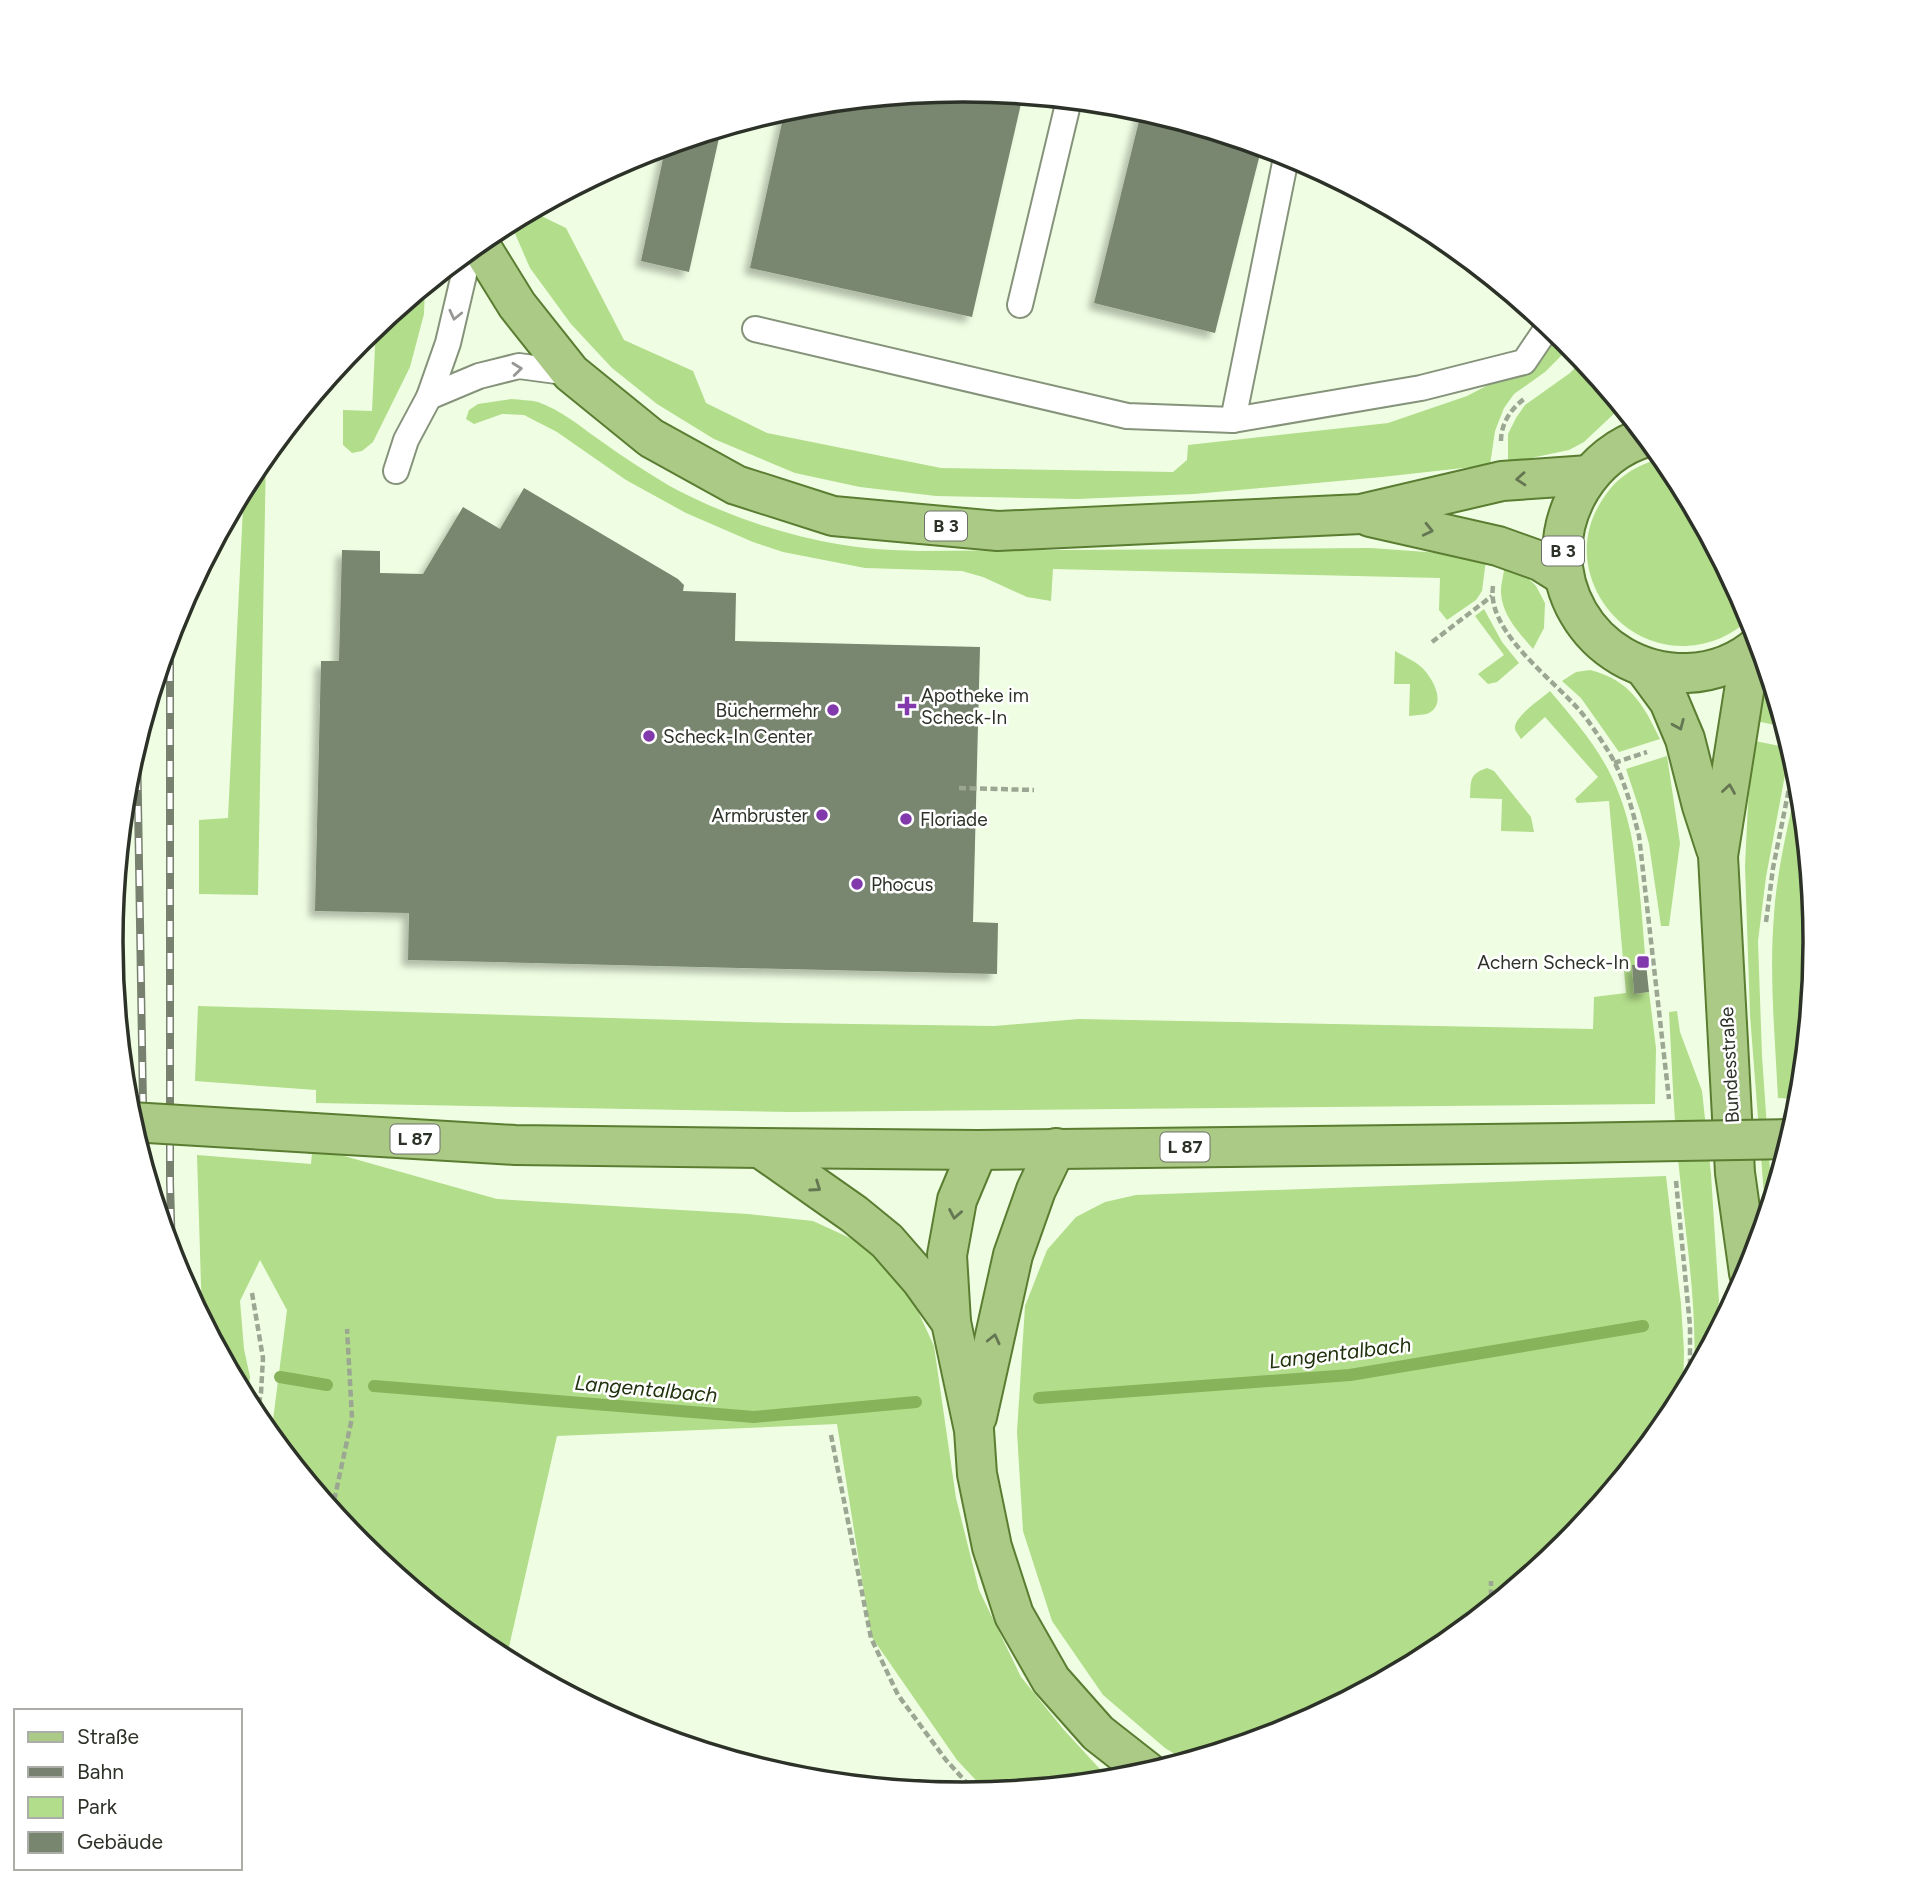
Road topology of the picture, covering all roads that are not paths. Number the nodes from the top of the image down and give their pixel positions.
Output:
1 (1067, 108) edge
2 (1285, 165) edge
3 (484, 252) edge
4 (466, 265) edge
5 (1020, 305) dead end
6 (755, 329) dead end
7 (1543, 334) edge
8 (571, 373) junction
9 (429, 397) junction
10 (1233, 419) junction
11 (1637, 440) edge
12 (396, 471) dead end
13 (1589, 475) junction
14 (1361, 514) junction
15 (1564, 576) junction
16 (1751, 651) edge
17 (1754, 657) edge
18 (1644, 667) junction
19 (1718, 856) junction
20 (143, 1123) edge
21 (1780, 1139) edge
22 (760, 1148) junction
23 (1056, 1148) junction
24 (978, 1150) junction
25 (1746, 1249) edge
26 (951, 1322) junction
27 (974, 1430) junction
28 (1137, 1764) edge

1 - 5 lane
2 - 10 lane
3 - 8 main road, B 3
4 -> 9 lane
6 - 10 lane
7 - 10 lane
9 -> 8 lane
8 - 14 main road, B 3
9 - 12 lane
11 - 13 main road, B 3
13 -> 14 main road, B 3
13 - 15 main road, B 3
14 -> 15 main road, B 3
15 - 18 main road, B 3
16 - 18 main road, B 3
19 -> 17 main road, B 3
18 -> 19 main road, B 3
19 - 25 main road, Bundesstraße / B 3
20 - 22 main road, L 87, bridge
21 - 23 main road, L 87, bridge
22 - 24 main road, L 87
22 -> 26 main road
23 - 24 main road, L 87
27 -> 23 main road
24 -> 26 main road
26 - 27 main road
27 - 28 main road

